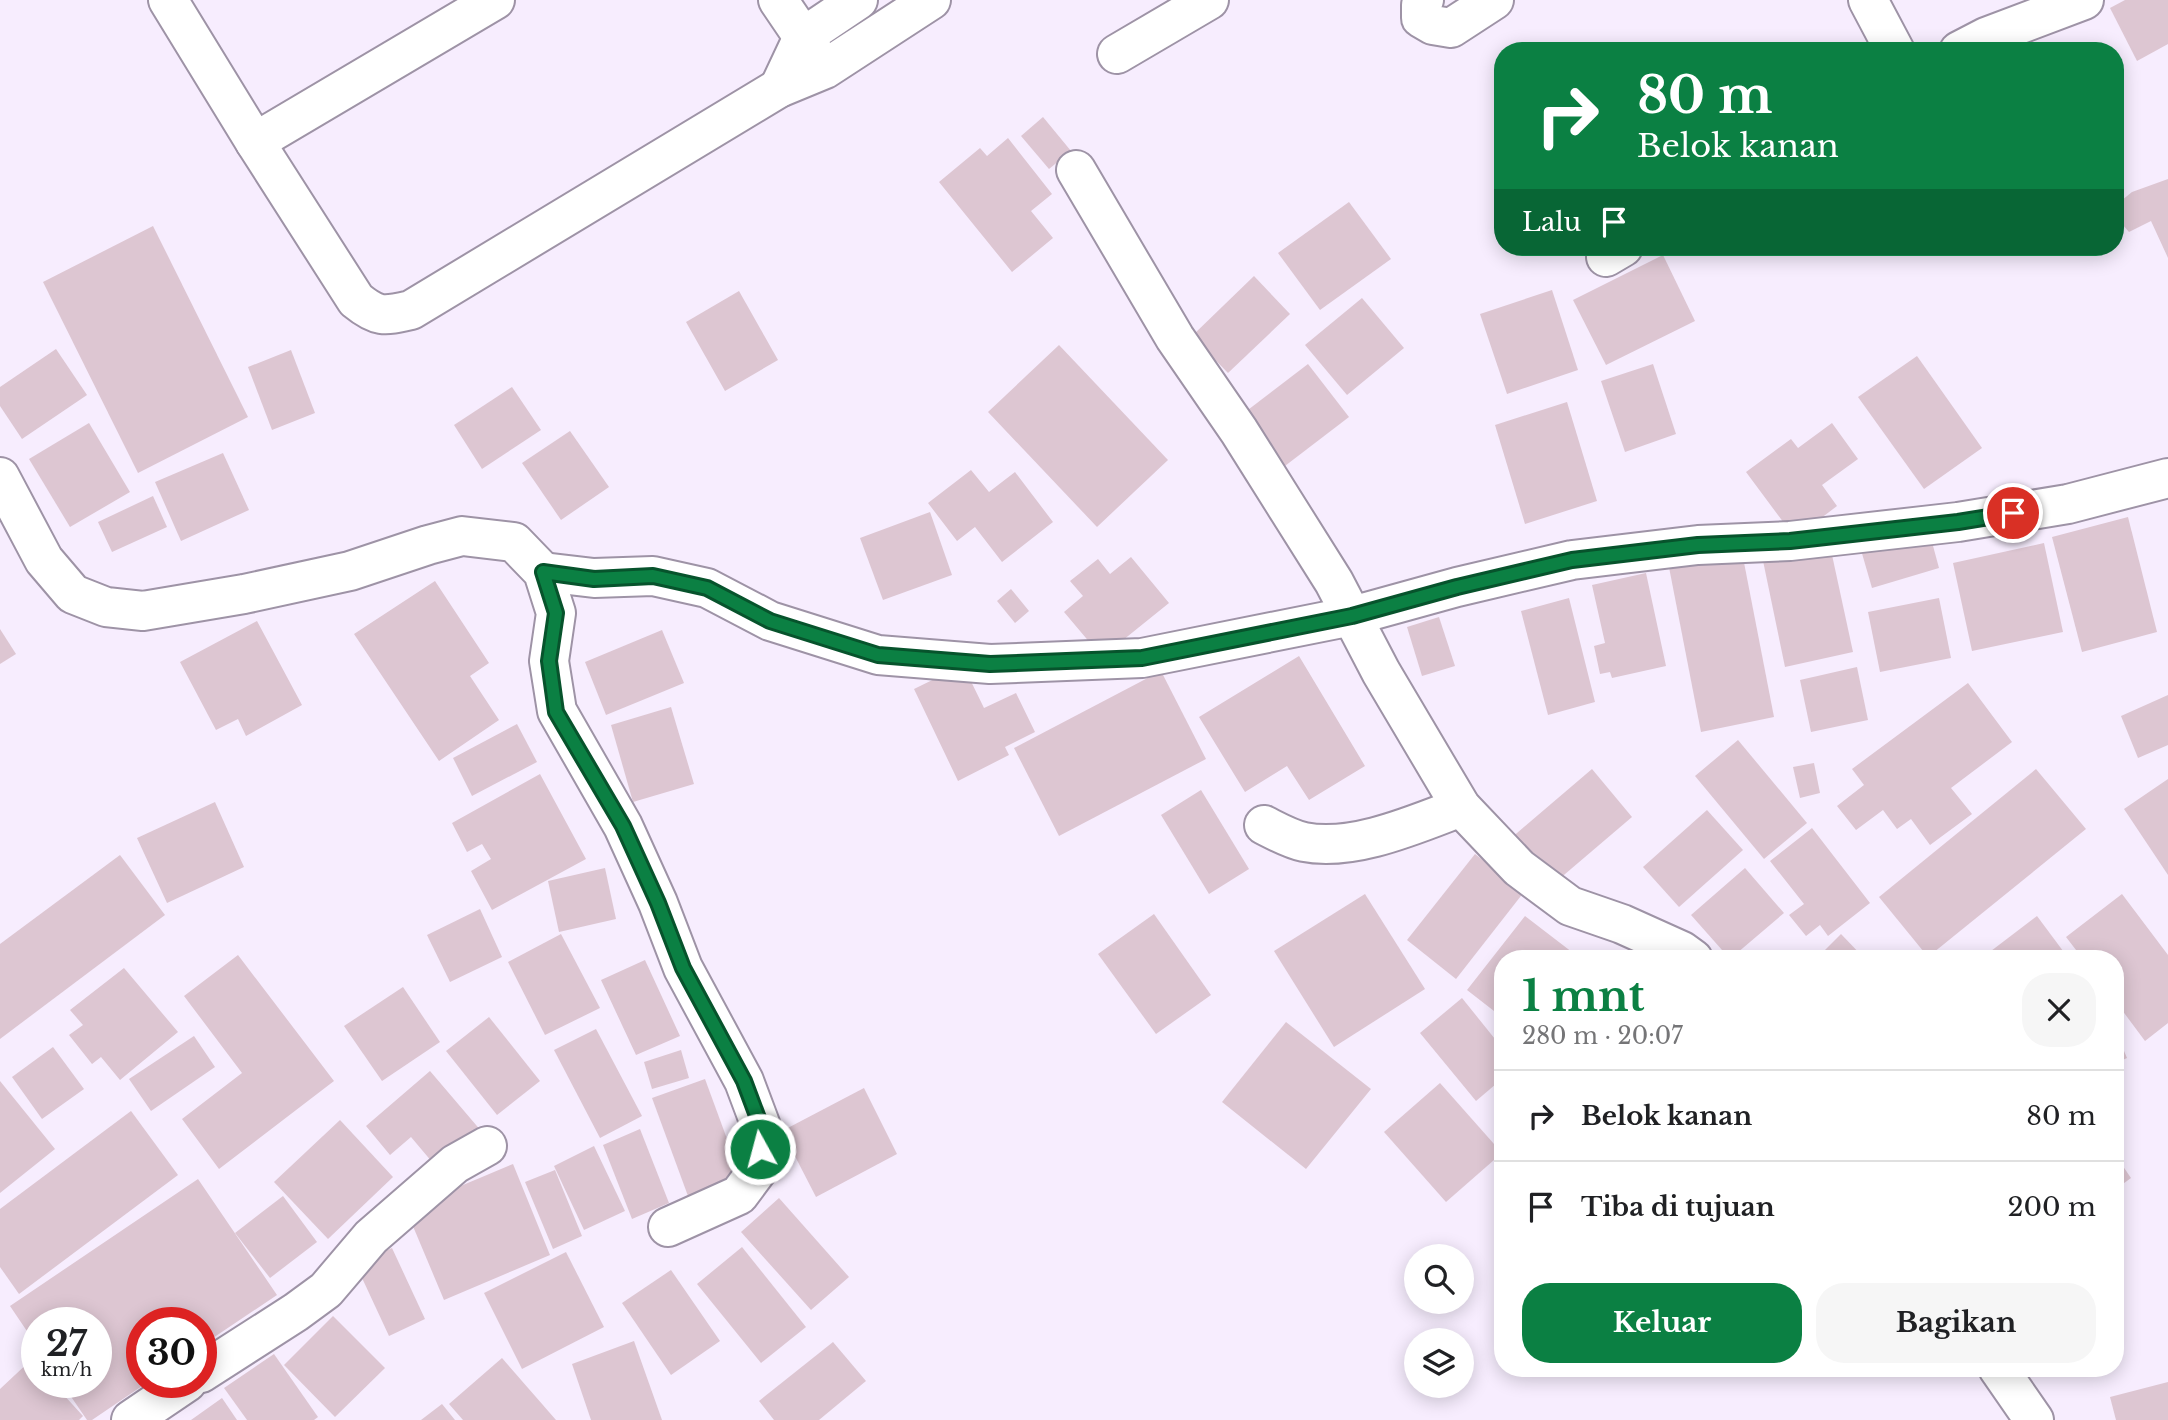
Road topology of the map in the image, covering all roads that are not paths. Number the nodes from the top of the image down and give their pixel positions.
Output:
1 (168, 0) edge
2 (495, 0) edge
3 (778, 0) edge
4 (858, 0) edge
5 (931, 0) edge
6 (1209, 0) edge
7 (1424, 0) edge
8 (1494, 0) edge
9 (1868, 0) edge
10 (2084, 0) edge
11 (803, 37) junction
12 (1890, 42) edge
13 (1989, 42) edge
14 (1117, 54) dead end
15 (825, 69) junction
16 (779, 88) junction
17 (255, 142) junction
18 (1076, 170) dead end
19 (0, 477) edge
20 (2168, 478) edge
21 (543, 572) junction
22 (1352, 616) junction
23 (1461, 807) junction
24 (1264, 825) dead end
25 (1680, 950) edge
26 (487, 1146) dead end
27 (668, 1227) dead end
28 (217, 1363) edge
29 (2004, 1377) edge
30 (163, 1398) edge
31 (131, 1420) edge
32 (2034, 1420) edge

1 - 17 street
2 - 17 street
3 - 11 street
4 - 11 street
5 - 15 street
6 - 14 street
7 - 8 street
9 - 12 street
10 - 13 street
11 - 15 street
11 - 16 street
15 - 16 street
16 - 17 street
18 - 22 street
19 - 21 street
20 - 22 street
21 - 22 street
21 - 27 street
22 - 23 street
23 - 24 street
23 - 25 street
26 - 28 street
29 - 32 street
30 - 31 street

